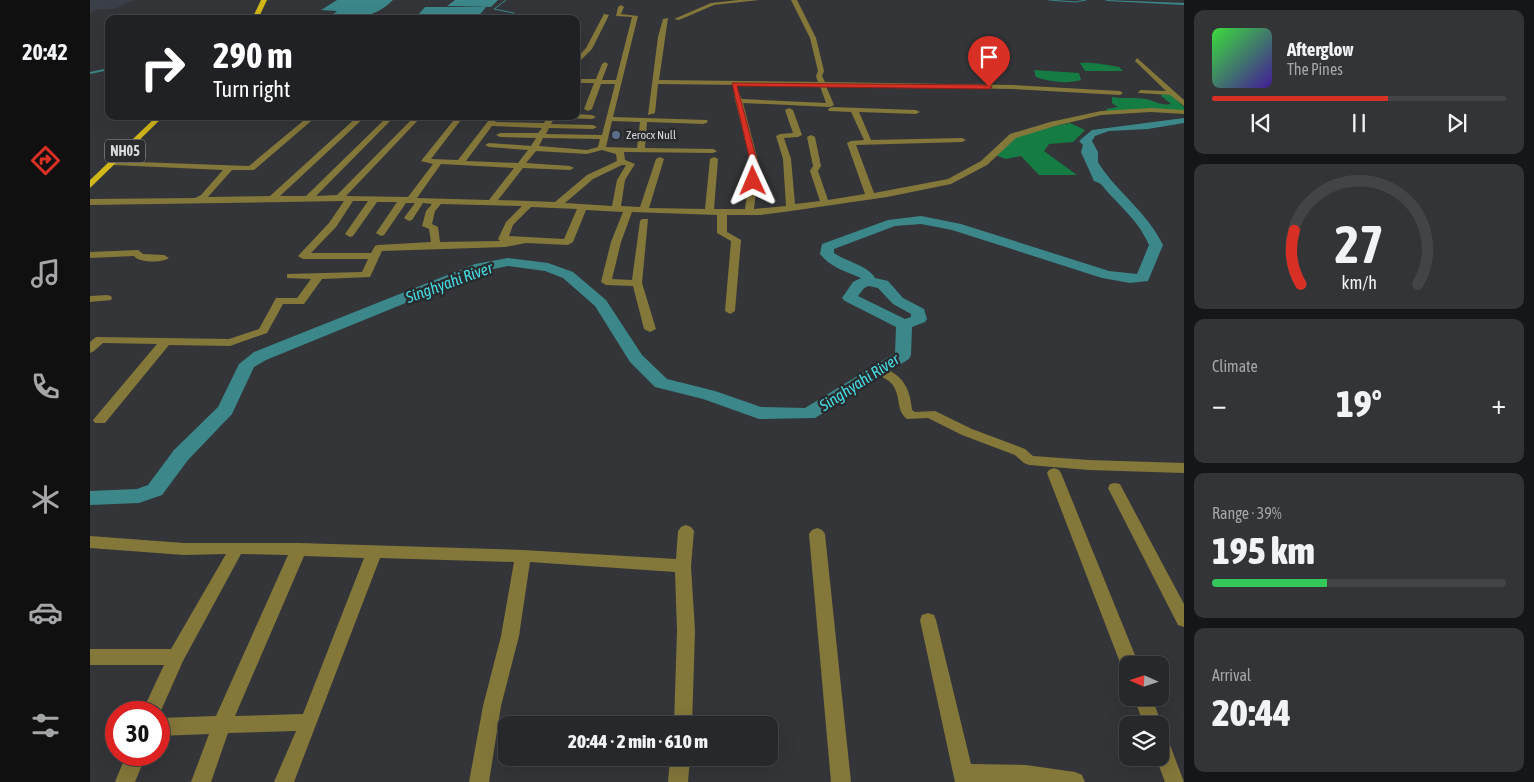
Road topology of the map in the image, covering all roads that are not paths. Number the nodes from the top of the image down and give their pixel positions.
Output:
1 (264, 0) edge
2 (756, 0) edge
3 (794, 0) edge
4 (621, 7) dead end
5 (257, 15) edge
6 (606, 15) dead end
7 (666, 19) dead end
8 (677, 19) dead end
9 (580, 59) edge
10 (1137, 60) dead end
11 (605, 64) dead end
12 (580, 81) edge
13 (598, 82) junction
14 (619, 82) junction
15 (659, 82) dead end
16 (734, 84) junction
17 (822, 85) junction
18 (1141, 92) dead end
19 (1120, 93) dead end
20 (1173, 93) junction
21 (738, 101) junction
22 (1184, 104) edge
23 (588, 109) dead end
24 (832, 109) dead end
25 (789, 110) dead end
26 (854, 110) junction
27 (916, 112) dead end
28 (1184, 112) edge
29 (651, 113) dead end
30 (580, 117) edge
31 (592, 117) dead end
32 (609, 119) junction
33 (157, 120) edge
34 (309, 120) edge
35 (359, 120) edge
36 (388, 120) edge
37 (416, 120) edge
38 (458, 120) edge
39 (492, 120) edge
40 (550, 120) edge
41 (644, 120) junction
42 (704, 122) dead end
43 (489, 124) junction
44 (547, 126) junction
45 (593, 127) dead end
46 (500, 135) dead end
47 (540, 137) junction
48 (604, 137) junction
49 (811, 137) dead end
50 (962, 140) dead end
51 (868, 141) junction
52 (489, 145) dead end
53 (534, 148) junction
54 (602, 148) junction
55 (617, 150) junction
56 (641, 150) junction
57 (660, 159) dead end
58 (439, 161) junction
59 (461, 162) junction
60 (621, 162) junction
61 (113, 163) junction
62 (521, 165) junction
63 (230, 168) junction
64 (570, 168) dead end
65 (90, 185) edge
66 (870, 196) junction
67 (273, 198) junction
68 (309, 198) junction
69 (339, 198) junction
70 (350, 198) junction
71 (374, 199) junction
72 (197, 200) junction
73 (407, 200) junction
74 (421, 200) junction
75 (439, 201) junction
76 (824, 201) junction
77 (90, 202) edge
78 (491, 202) junction
79 (529, 204) junction
80 (556, 205) junction
81 (583, 206) junction
82 (616, 208) junction
83 (628, 208) junction
84 (791, 208) junction
85 (644, 209) junction
86 (709, 211) junction
87 (722, 212) junction
88 (749, 212) junction
89 (409, 218) dead end
90 (645, 221) dead end
91 (381, 233) dead end
92 (350, 234) dead end
93 (526, 240) junction
94 (436, 245) junction
95 (377, 252) junction
96 (90, 255) edge
97 (164, 258) dead end
98 (291, 276) dead end
99 (319, 276) junction
100 (637, 283) junction
101 (107, 298) dead end
102 (90, 299) edge
103 (730, 311) dead end
104 (650, 329) dead end
105 (95, 339) edge
106 (166, 341) junction
107 (90, 348) edge
108 (882, 372) dead end
109 (100, 420) dead end
110 (1184, 468) edge
111 (1054, 473) dead end
112 (1115, 488) dead end
113 (686, 531) dead end
114 (816, 534) dead end
115 (90, 542) edge
116 (237, 548) junction
117 (299, 549) junction
118 (374, 553) junction
119 (523, 556) junction
120 (683, 566) junction
121 (928, 620) dead end
122 (1184, 620) edge
123 (1126, 656) edge
124 (90, 657) edge
125 (176, 657) junction
126 (156, 701) edge
127 (683, 716) edge
128 (310, 722) junction
129 (222, 725) junction
130 (170, 727) edge
131 (132, 766) edge
132 (679, 766) edge
133 (1169, 766) edge
134 (964, 778) edge
135 (1027, 778) edge
136 (125, 782) edge
137 (201, 782) edge
138 (284, 782) edge
139 (479, 782) edge
140 (678, 782) edge
141 (841, 782) edge
142 (1075, 782) edge
143 (1175, 782) edge

1 - 5 main road
2 - 8 street
3 - 17 street
4 - 14 street
6 - 9 street
7 - 29 street
10 - 20 street
11 - 13 street
12 - 13 street
13 - 14 street
13 - 23 street
14 - 32 street
15 - 16 street
16 - 17 street
16 - 21 street
17 - 19 street
17 - 21 street
18 - 20 street
20 - 22 street
21 - 88 street
24 - 26 street
25 - 84 street
26 - 27 street
26 - 51 street
28 - 66 street
30 - 31 street
32 - 41 street
32 - 48 street
33 - 61 main road, NH05
34 - 63 street
35 - 67 street
36 - 68 street
37 - 69 street
38 - 58 street
39 - 43 street
40 - 44 street
41 - 42 street
41 - 56 street
43 - 44 street
43 - 59 street
44 - 45 street
44 - 47 street
46 - 47 street
47 - 48 street
47 - 53 street
48 - 54 street
49 - 76 street
50 - 51 street
51 - 66 street
52 - 53 street
53 - 54 street
53 - 62 street
54 - 55 street
55 - 56 street
55 - 60 street
56 - 86 street
57 - 85 street
58 - 59 street
58 - 73 street
59 - 62 street
60 - 80 street
60 - 82 street
61 - 63 street
61 - 65 main road, NH05
62 - 64 street
62 - 78 street
63 - 72 street
66 - 76 street
67 - 68 street
67 - 72 street
68 - 69 street
69 - 70 street
70 - 71 street
70 - 95 street
71 - 73 street
71 - 92 street
72 - 77 street
73 - 74 street
73 - 91 street
74 - 75 street
74 - 89 street
75 - 78 street
75 - 94 street
76 - 84 street
78 - 79 street
79 - 80 street
79 - 93 street
80 - 81 street
81 - 82 street
81 - 93 street
82 - 83 street
83 - 85 street
83 - 100 street
84 - 88 street
85 - 86 street
86 - 87 street
87 - 88 street
87 - 103 street
90 - 100 street
93 - 94 street
94 - 95 street
95 - 99 street
96 - 97 street
98 - 99 street
99 - 106 street
100 - 104 street
101 - 102 street
105 - 106 street
105 - 107 street
106 - 109 street
108 - 110 street
111 - 123 street
112 - 122 street
113 - 120 street
114 - 141 street
115 - 116 street
116 - 117 street
116 - 125 street
117 - 118 street
117 - 129 street
118 - 119 street
118 - 128 street
119 - 120 street
119 - 139 street
120 - 127 street
121 - 134 street
124 - 125 street
125 - 126 street
128 - 129 street
128 - 138 street
129 - 130 street
129 - 137 street
131 - 136 street
132 - 140 street
133 - 143 street
134 - 135 street
135 - 142 street

